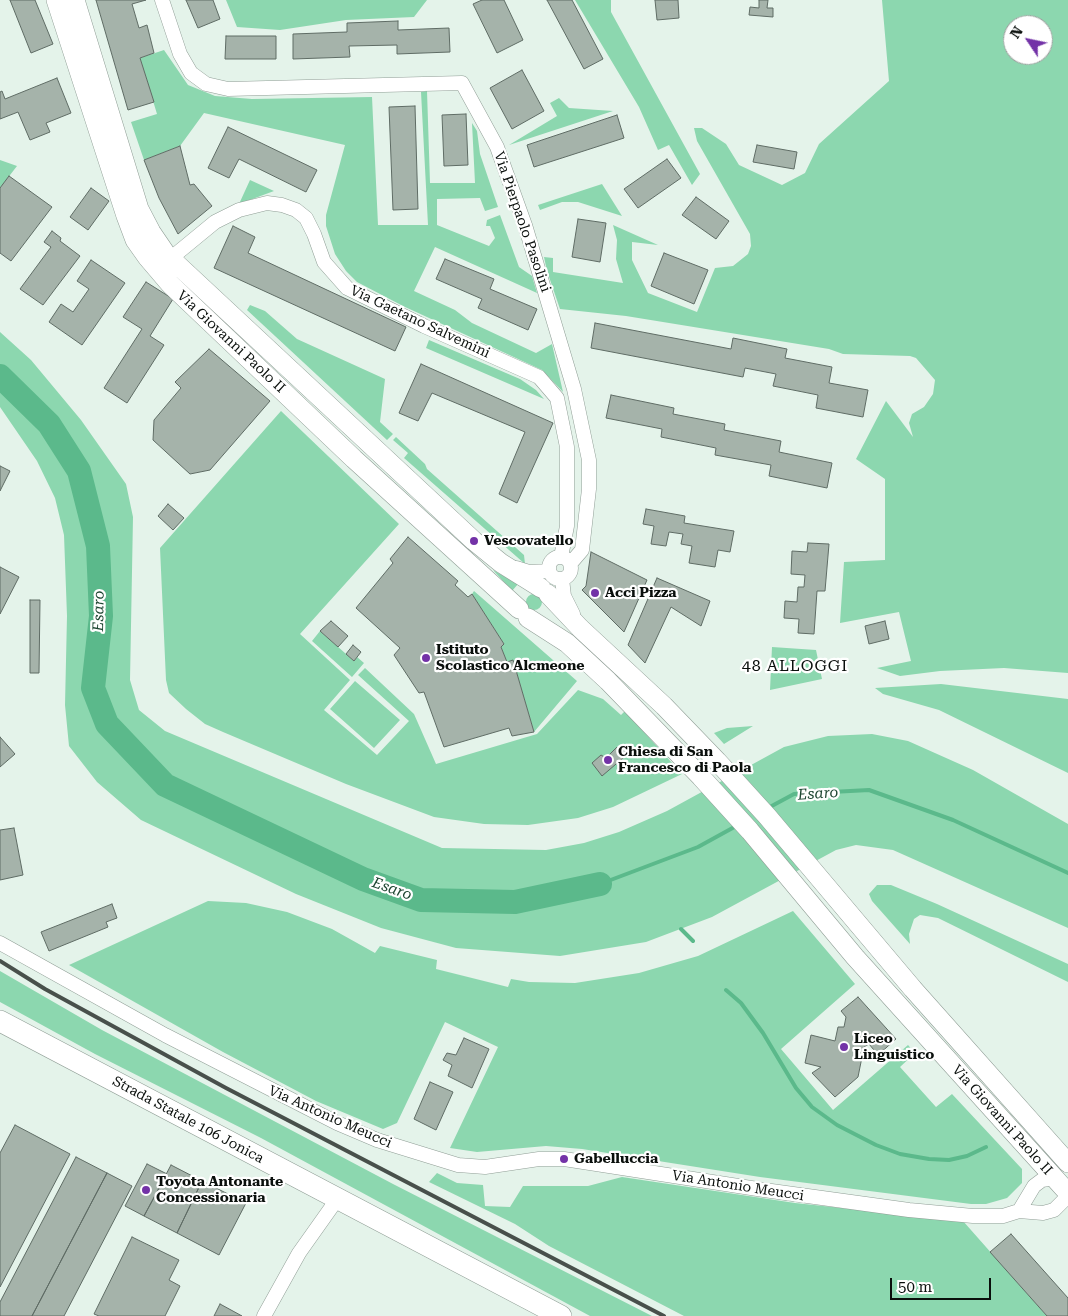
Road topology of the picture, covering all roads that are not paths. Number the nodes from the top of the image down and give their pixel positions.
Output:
1 (56, 0) edge
2 (75, 0) edge
3 (162, 0) edge
4 (170, 259) junction
5 (566, 561) junction
6 (501, 564) junction
7 (549, 571) junction
8 (562, 578) junction
9 (544, 591) junction
10 (524, 614) junction
11 (580, 628) junction
12 (0, 943) edge
13 (0, 1021) edge
14 (1068, 1163) edge
15 (1064, 1187) edge
16 (338, 1198) junction
17 (1019, 1211) junction
18 (264, 1316) edge
19 (561, 1316) edge

1 - 10 street, Via Giovanni Paolo II
2 - 4 street, Via Giovanni Paolo II
3 - 5 street, Via Pierpaolo Pasolini
4 - 5 street, Via Gaetano Salvemini
4 - 6 street, Via Giovanni Paolo II
5 - 7 street
5 - 8 street
6 - 7 street
6 - 9 street, Via Giovanni Paolo II
7 - 8 street
8 - 11 street
9 - 10 street
9 - 10 street
9 - 11 street, Via Giovanni Paolo II
10 - 15 street, Via Giovanni Paolo II
11 - 14 street, Via Giovanni Paolo II
12 - 17 street, Via Antonio Meucci
13 - 16 main road, Strada Statale 106 Jonica
15 - 17 street, Via Antonio Meucci
15 - 17 street
16 - 18 street
16 - 19 main road, Strada Statale 106 Jonica

